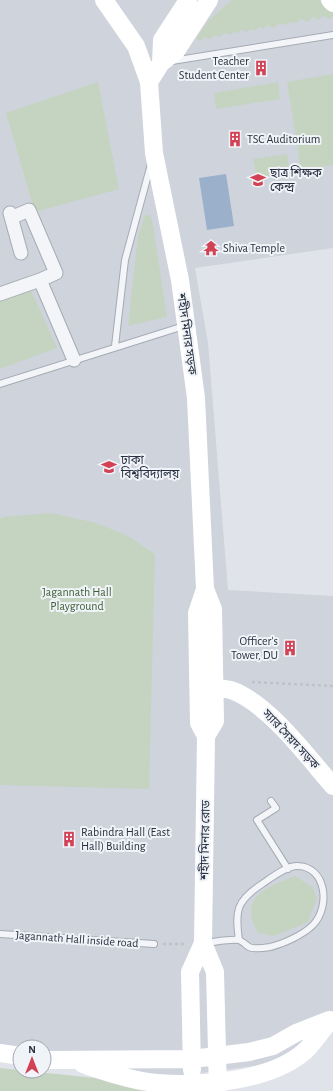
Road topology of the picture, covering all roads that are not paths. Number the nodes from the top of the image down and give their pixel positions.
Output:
1 (104, 0) edge
2 (188, 0) edge
3 (209, 0) edge
4 (330, 0) edge
5 (333, 3) edge
6 (333, 34) edge
7 (160, 62) junction
8 (149, 82) junction
9 (154, 153) junction
10 (21, 253) dead end
11 (33, 279) junction
12 (0, 294) edge
13 (187, 325) junction
14 (115, 346) junction
15 (74, 360) junction
16 (0, 384) edge
17 (214, 689) junction
18 (333, 786) edge
19 (271, 801) dead end
20 (288, 869) junction
21 (0, 934) edge
22 (239, 940) junction
23 (203, 943) junction
24 (154, 944) road end
25 (331, 1019) edge
26 (0, 1053) edge
27 (12, 1055) edge
28 (218, 1056) junction
29 (192, 1059) junction
30 (52, 1060) edge
31 (73, 1060) junction
32 (219, 1086) edge
33 (191, 1087) edge

1 - 8 main road, শহীদ মিনার সড়ক
2 - 7 main road
3 - 7 main road
4 - 5 main road
6 - 7 lane
7 - 8 main road
8 - 9 main road, শহীদ মিনার সড়ক
9 - 13 main road, শহীদ মিনার সড়ক
9 - 14 lane
10 - 11 street
11 - 12 street
11 - 15 street
13 - 14 lane
13 - 17 main road, শহীদ মিনার সড়ক
14 - 15 lane
15 - 16 lane
17 - 18 main road, স্যার সৈয়দ সড়ক
17 - 23 main road, শহীদ মিনার রোড
19 - 20 lane
20 - 22 lane
20 - 22 lane
21 - 24 lane, Jagannath Hall inside road
22 - 23 lane
23 - 28 main road, শহীদ মিনার রোড
23 - 29 main road, শহীদ মিনার রোড
25 - 28 main road
25 - 32 main road
26 - 27 main road
28 - 29 main road
28 - 32 main road, শহীদ মিনার রোড
29 - 31 main road
29 - 33 main road, শহীদ মিনার রোড
30 - 31 main road
31 - 33 main road
32 - 33 main road

